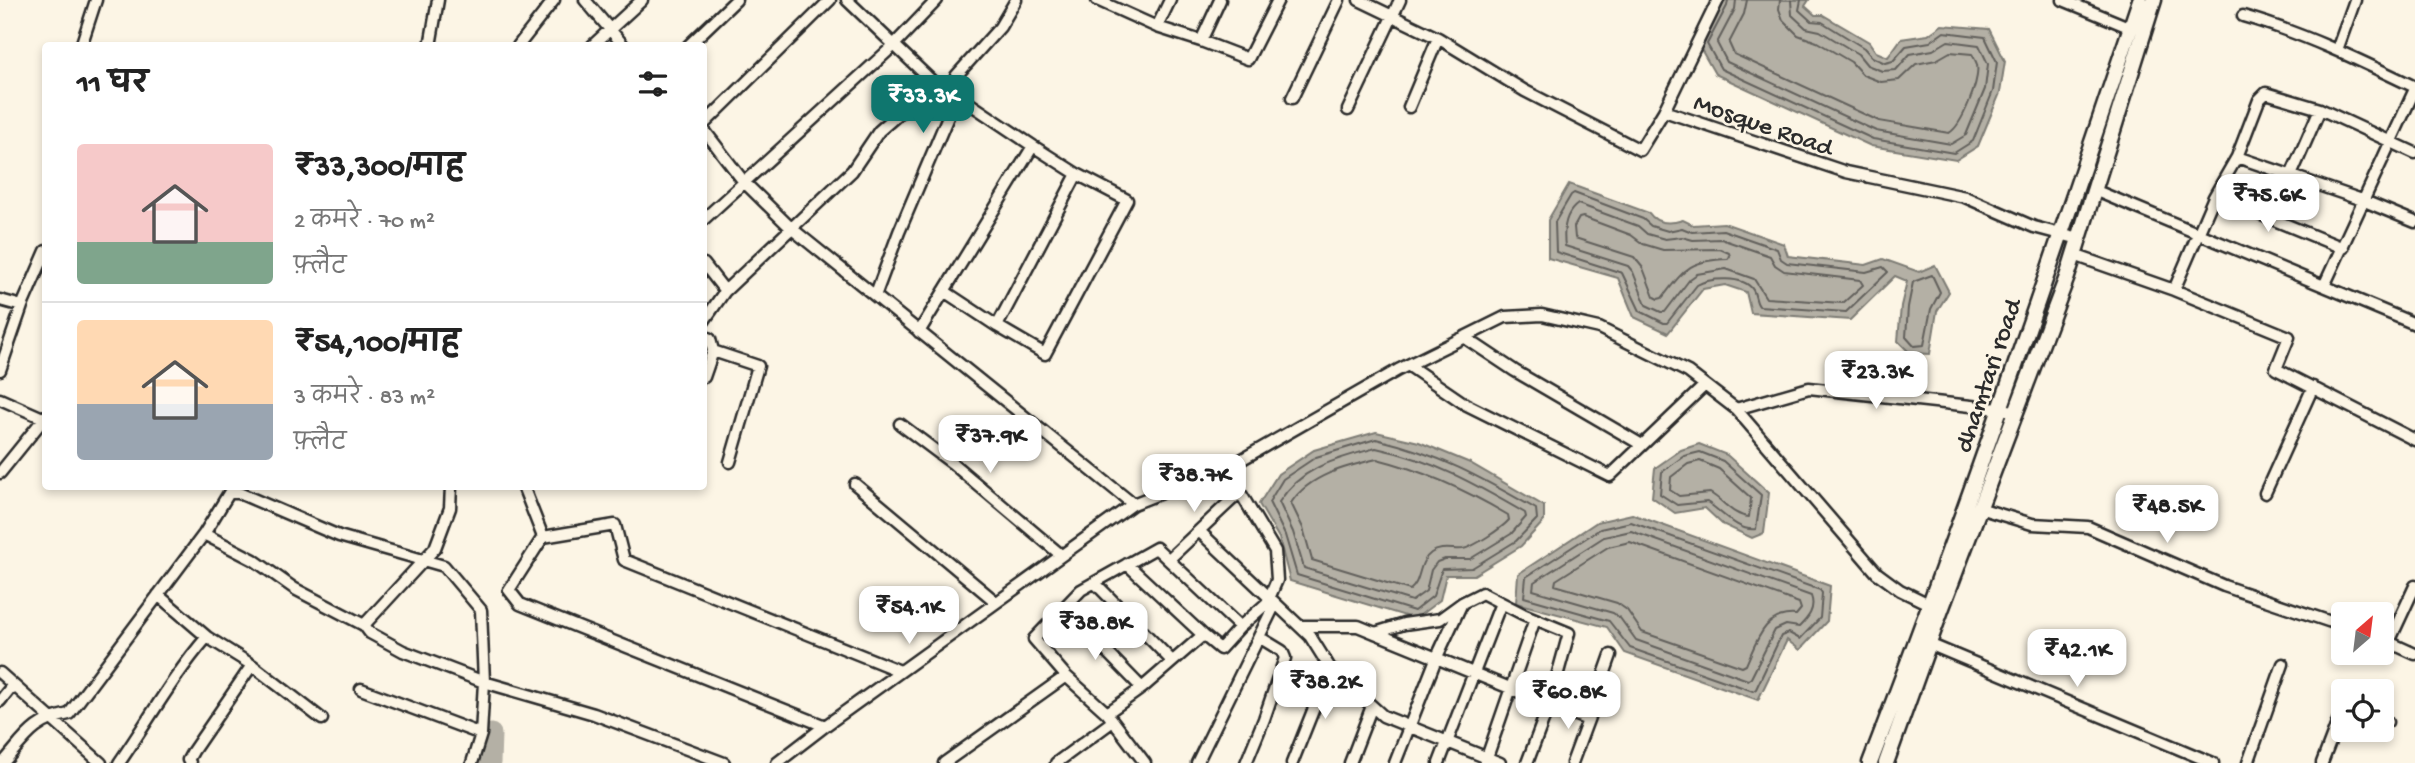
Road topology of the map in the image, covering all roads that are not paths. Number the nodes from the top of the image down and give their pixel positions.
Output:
1 (96, 0) edge
2 (438, 0) edge
3 (554, 0) edge
4 (585, 0) edge
5 (642, 0) edge
6 (736, 0) edge
7 (830, 0) edge
8 (847, 0) edge
9 (937, 0) edge
10 (1017, 0) edge
11 (1097, 0) edge
12 (1170, 0) edge
13 (1220, 0) edge
14 (1278, 0) edge
15 (1339, 0) edge
16 (1359, 0) edge
17 (1400, 0) edge
18 (1718, 0) edge
19 (2063, 0) edge
20 (2140, 0) edge
21 (2154, 0) edge
22 (2355, 0) edge
23 (1118, 5) edge
24 (1393, 16) junction
25 (2243, 16) dead end
26 (1157, 27) junction
27 (2131, 28) junction
28 (610, 30) junction
29 (1438, 38) junction
30 (1201, 41) junction
31 (82, 42) edge
32 (431, 42) edge
33 (521, 42) edge
34 (596, 42) edge
35 (620, 42) edge
36 (692, 42) edge
37 (894, 45) junction
38 (2337, 50) junction
39 (934, 83) junction
40 (2415, 88) edge
41 (954, 92) junction
42 (1292, 98) dead end
43 (1409, 107) dead end
44 (2320, 109) junction
45 (1348, 110) dead end
46 (1664, 111) junction
47 (707, 121) edge
48 (707, 134) edge
49 (2390, 142) junction
50 (1033, 146) junction
51 (2415, 153) edge
52 (2237, 157) junction
53 (1076, 174) junction
54 (2291, 175) junction
55 (744, 182) junction
56 (2094, 190) junction
57 (2214, 197) junction
58 (2362, 200) junction
59 (707, 216) edge
60 (2272, 219) junction
61 (2415, 222) edge
62 (791, 228) junction
63 (2061, 234) junction
64 (2198, 234) junction
65 (2079, 239) junction
66 (2343, 248) junction
67 (2074, 255) junction
68 (42, 260) edge
69 (707, 268) edge
70 (2324, 286) junction
71 (2175, 290) junction
72 (725, 291) junction
73 (944, 291) junction
74 (875, 296) junction
75 (0, 300) edge
76 (22, 306) junction
77 (707, 317) edge
78 (2415, 324) edge
79 (997, 326) junction
80 (919, 332) junction
81 (1464, 337) junction
82 (707, 338) edge
83 (713, 351) junction
84 (1408, 365) junction
85 (707, 368) edge
86 (0, 370) edge
87 (1704, 384) junction
88 (2314, 387) junction
89 (0, 399) edge
90 (1736, 409) junction
91 (2000, 409) junction
92 (2016, 411) junction
93 (42, 416) edge
94 (42, 420) edge
95 (900, 424) dead end
96 (2415, 440) edge
97 (1642, 445) junction
98 (730, 462) dead end
99 (1225, 467) junction
100 (0, 473) edge
101 (855, 484) dead end
102 (451, 490) edge
103 (525, 490) edge
104 (1240, 492) junction
105 (2265, 493) dead end
106 (1133, 504) junction
107 (1979, 508) junction
108 (1199, 531) junction
109 (204, 534) junction
110 (543, 537) junction
111 (1061, 555) junction
112 (1169, 559) junction
113 (424, 562) junction
114 (1127, 564) junction
115 (1095, 583) junction
116 (2415, 586) edge
117 (158, 595) junction
118 (1272, 601) junction
119 (996, 602) junction
120 (1462, 603) junction
121 (1501, 603) junction
122 (1936, 607) junction
123 (1064, 608) junction
124 (1535, 619) junction
125 (2331, 622) edge
126 (2394, 624) edge
127 (364, 625) junction
128 (1301, 626) junction
129 (1240, 627) junction
130 (1375, 633) junction
131 (1203, 635) junction
132 (207, 636) junction
133 (1259, 637) junction
134 (1929, 644) junction
135 (2394, 644) edge
136 (2415, 654) edge
137 (1611, 655) dead end
138 (1436, 659) junction
139 (1172, 661) junction
140 (2283, 664) dead end
141 (252, 665) junction
142 (1330, 668) junction
143 (900, 671) junction
144 (0, 673) edge
145 (1474, 674) junction
146 (1066, 676) junction
147 (484, 682) junction
148 (12, 686) junction
149 (1142, 688) junction
150 (361, 689) dead end
151 (1511, 690) junction
152 (0, 701) edge
153 (1549, 705) junction
154 (1372, 706) junction
155 (52, 717) junction
156 (1110, 717) junction
157 (322, 719) dead end
158 (1588, 720) junction
159 (825, 726) junction
160 (1410, 727) junction
161 (481, 734) junction
162 (2331, 739) edge
163 (1447, 742) junction
164 (1486, 760) edge
165 (3, 763) edge
166 (102, 763) edge
167 (119, 763) edge
168 (190, 763) edge
169 (472, 763) edge
170 (724, 763) edge
171 (777, 763) edge
172 (944, 763) edge
173 (1056, 763) edge
174 (1144, 763) edge
175 (1197, 763) edge
176 (1246, 763) edge
177 (1292, 763) edge
178 (1350, 763) edge
179 (1395, 763) edge
180 (1439, 763) edge
181 (1500, 763) edge
182 (1527, 763) edge
183 (1572, 763) edge
184 (1870, 763) edge
185 (1886, 763) edge
186 (2212, 763) edge
187 (2248, 763) edge
188 (2322, 763) edge

1 - 31 street
2 - 32 street
3 - 33 street
4 - 28 street
5 - 28 street
6 - 36 street
7 - 47 street
8 - 37 street
9 - 37 street
10 - 41 street
11 - 23 street
12 - 26 street
13 - 30 street
14 - 30 street
15 - 42 street
16 - 24 street, Mosque Road
17 - 24 street
18 - 46 street
19 - 27 street
20 - 27 main road, dhamtari road
21 - 56 main road
22 - 38 street
23 - 26 street
24 - 29 street, Mosque Road
24 - 45 street
25 - 38 street
26 - 30 street
27 - 63 main road, dhamtari road
28 - 34 street
28 - 35 street
29 - 43 street
29 - 46 street, Mosque Road
37 - 39 street
37 - 55 street
38 - 40 street
39 - 41 street
39 - 62 street
40 - 49 street
41 - 50 street
41 - 74 street
44 - 49 street
44 - 52 street
44 - 54 street
46 - 63 street, Mosque Road
48 - 55 street
49 - 51 street
49 - 58 street
50 - 53 street
50 - 73 street
52 - 54 street
52 - 57 street
53 - 79 street
53 - 79 street
54 - 58 street
54 - 60 street
55 - 59 street
55 - 62 street
56 - 64 street
56 - 65 main road
57 - 60 street
57 - 64 street
58 - 61 street
58 - 66 street
60 - 66 street
62 - 72 street
62 - 74 street
63 - 65 street, Mosque Road
63 - 91 main road, dhamtari road
64 - 70 street
64 - 71 street
65 - 67 main road
66 - 70 street
67 - 71 street
67 - 92 main road
68 - 76 street
69 - 72 street
70 - 78 street
71 - 88 street
72 - 77 street
73 - 79 street
73 - 80 street
74 - 80 street
75 - 76 street
76 - 86 street
80 - 106 street
81 - 84 street
81 - 87 street
81 - 97 street
82 - 83 street
83 - 85 street
83 - 98 street
84 - 97 street
84 - 99 street
87 - 90 street
87 - 97 street
88 - 96 street
88 - 105 street
89 - 93 street
90 - 91 street
90 - 122 street
91 - 92 street
91 - 122 main road, dhamtari road
92 - 107 main road
94 - 100 street
95 - 111 street
99 - 104 street
99 - 106 street
101 - 119 street
102 - 113 street
103 - 110 street
104 - 108 street
104 - 118 street
106 - 111 street
107 - 122 main road
107 - 125 street
108 - 112 street
108 - 118 street
109 - 113 street
109 - 117 street
109 - 127 street
110 - 143 street
110 - 159 street
111 - 119 street
112 - 114 street
112 - 129 street
113 - 127 street
113 - 147 street
114 - 115 street
114 - 131 street
115 - 123 street
115 - 139 street
116 - 126 street
117 - 132 street
117 - 155 street
118 - 128 street
118 - 129 street
118 - 133 street
119 - 143 street
120 - 121 street
120 - 130 street
120 - 138 street
121 - 124 street
121 - 145 street
122 - 134 main road
122 - 184 main road, dhamtari road
123 - 146 street
123 - 149 street
124 - 151 street
124 - 153 street
127 - 147 street
128 - 130 street
128 - 142 street
129 - 131 street
130 - 138 street
131 - 139 street
132 - 141 street
132 - 167 street
133 - 175 street
133 - 176 street
134 - 185 main road
134 - 186 street
135 - 136 street
137 - 158 street
138 - 145 street
138 - 160 street
139 - 149 street
140 - 187 street
141 - 157 street
141 - 168 street
142 - 154 street
142 - 177 street
143 - 159 street
144 - 148 street
145 - 151 street
145 - 163 street
146 - 156 street
146 - 172 street
147 - 161 street
147 - 170 street
148 - 152 street
148 - 155 street
149 - 156 street
150 - 161 street
151 - 153 street
151 - 164 street
153 - 158 street
153 - 182 street
154 - 160 street
154 - 178 street
155 - 165 street
155 - 166 street
156 - 173 street
156 - 174 street
158 - 183 street
159 - 171 street
160 - 163 street
160 - 179 street
161 - 169 street
162 - 188 street
163 - 164 street
163 - 180 street
164 - 181 street

